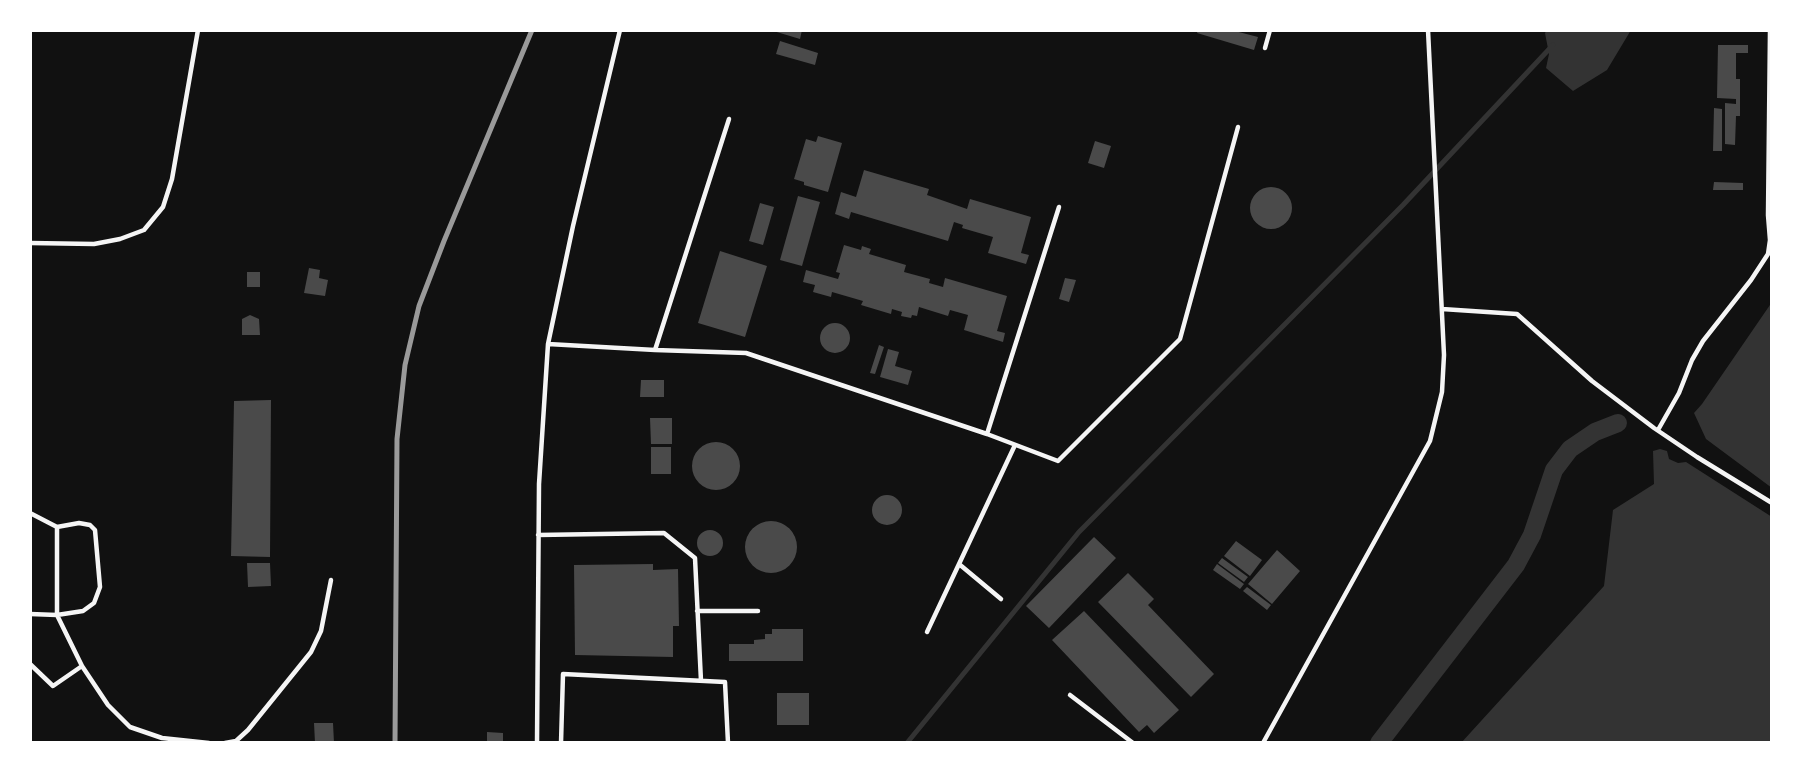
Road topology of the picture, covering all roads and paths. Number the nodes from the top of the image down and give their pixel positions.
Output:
1 (198, 30) edge
2 (621, 30) edge
3 (1270, 30) edge
4 (1428, 30) edge
5 (1770, 30) edge
6 (1265, 48) dead end
7 (729, 119) dead end
8 (1238, 127) dead end
9 (1059, 207) dead end
10 (30, 243) edge
11 (1442, 307) junction
12 (548, 344) junction
13 (655, 350) junction
14 (1658, 430) junction
15 (986, 434) junction
16 (1015, 445) junction
17 (1772, 503) edge
18 (30, 513) edge
19 (57, 527) junction
20 (538, 535) junction
21 (959, 564) junction
22 (331, 580) dead end
23 (1001, 599) dead end
24 (697, 611) junction
25 (758, 611) dead end
26 (30, 614) edge
27 (57, 615) junction
28 (927, 632) dead end
29 (30, 664) edge
30 (82, 666) junction
31 (701, 681) junction
32 (1070, 695) dead end
33 (209, 743) edge
34 (225, 743) edge
35 (537, 743) edge
36 (561, 743) edge
37 (728, 743) edge
38 (1133, 743) edge
39 (1263, 743) edge

1 - 10 lane
2 - 12 lane
3 - 6 lane
4 - 11 lane
5 - 14 lane
7 - 13 lane
8 - 16 lane
9 - 15 lane
11 - 14 lane
11 - 39 lane
12 - 13 lane
12 - 20 lane
13 - 15 lane
14 - 17 lane
15 - 16 lane
16 - 21 lane
18 - 19 lane
19 - 27 lane
19 - 27 lane
20 - 24 lane
20 - 35 lane
21 - 23 lane
21 - 28 lane
22 - 34 lane
24 - 25 lane
24 - 31 lane
26 - 27 lane
27 - 30 lane
29 - 30 lane
30 - 33 lane
31 - 36 lane
31 - 37 lane
32 - 38 lane

